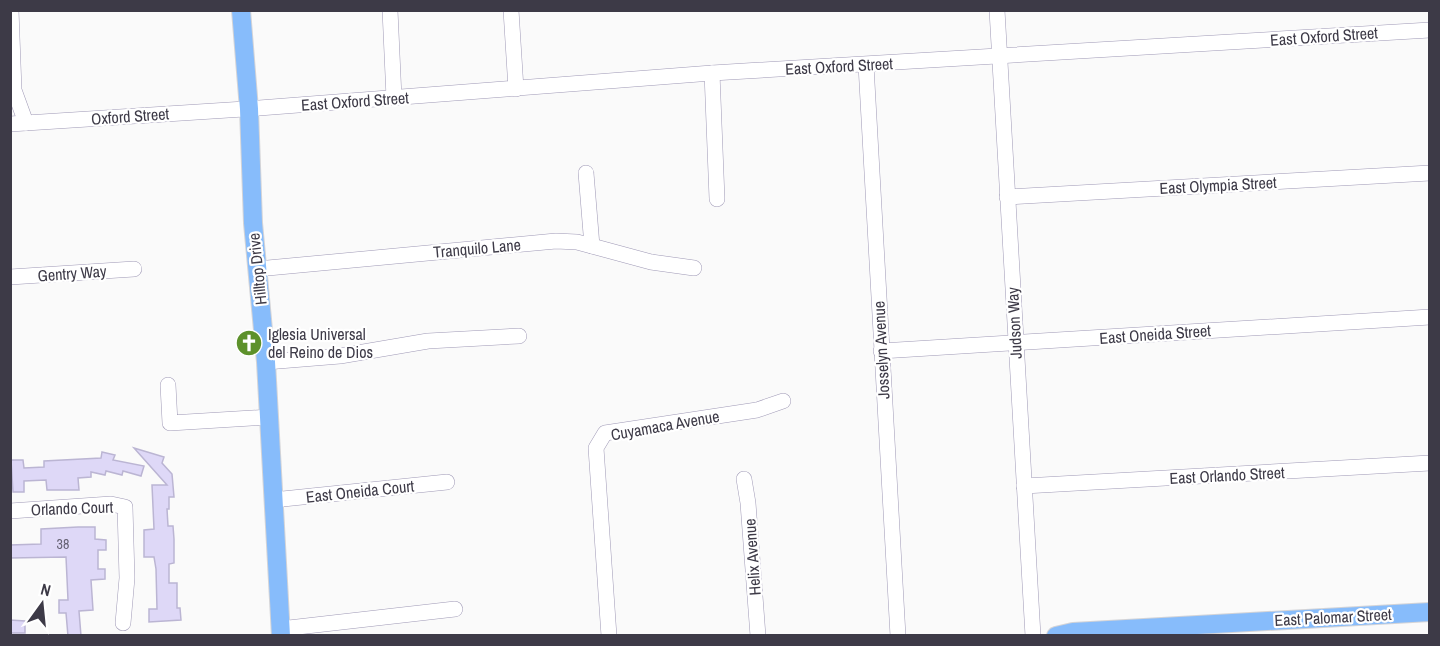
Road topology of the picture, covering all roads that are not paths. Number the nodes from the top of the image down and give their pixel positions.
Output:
1 (11, 10) edge
2 (242, 10) edge
3 (390, 10) edge
4 (511, 10) edge
5 (997, 10) edge
6 (1430, 30) edge
7 (999, 56) junction
8 (866, 65) junction
9 (712, 73) junction
10 (516, 89) junction
11 (394, 98) junction
12 (249, 109) junction
13 (26, 123) junction
14 (10, 124) edge
15 (586, 172) dead end
16 (1430, 173) edge
17 (1006, 197) junction
18 (717, 199) dead end
19 (592, 246) junction
20 (694, 268) dead end
21 (134, 269) dead end
22 (257, 269) junction
23 (10, 277) edge
24 (1430, 317) edge
25 (519, 336) dead end
26 (1015, 343) junction
27 (881, 351) junction
28 (266, 362) junction
29 (168, 385) dead end
30 (783, 401) dead end
31 (269, 417) junction
32 (1430, 463) edge
33 (744, 479) dead end
34 (447, 482) dead end
35 (1024, 486) junction
36 (273, 500) junction
37 (10, 511) edge
38 (456, 609) dead end
39 (1430, 612) edge
40 (123, 623) dead end
41 (281, 632) edge
42 (609, 636) edge
43 (758, 636) edge
44 (898, 636) edge
45 (1033, 636) edge
46 (1056, 636) edge

1 - 13 street
2 - 12 main road, Hilltop Drive
3 - 11 street
4 - 10 street
5 - 7 street, Judson Way
6 - 7 street, East Oxford Street
7 - 8 street, East Oxford Street
7 - 17 street, Judson Way
8 - 9 street, East Oxford Street
8 - 27 street, Josselyn Avenue
9 - 10 street, East Oxford Street
9 - 18 street
10 - 11 street, East Oxford Street
11 - 12 street, East Oxford Street
12 - 13 street, Oxford Street
12 - 22 main road, Hilltop Drive
13 - 14 street, Oxford Street
15 - 19 street
16 - 17 street, East Olympia Street
17 - 26 street, Judson Way
19 - 20 street, Tranquilo Lane
19 - 22 street, Tranquilo Lane
21 - 23 street, Gentry Way
22 - 28 main road, Hilltop Drive
24 - 26 street, East Oneida Street
25 - 28 street
26 - 27 street, East Oneida Street
26 - 35 street, Judson Way
27 - 44 street, Josselyn Avenue
28 - 31 main road, Hilltop Drive
29 - 31 street
30 - 42 street, Cuyamaca Avenue
31 - 36 main road, Hilltop Drive
32 - 35 street, East Orlando Street
33 - 43 street, Helix Avenue
34 - 36 street, East Oneida Court
35 - 45 street, Judson Way
36 - 41 main road, Hilltop Drive
37 - 40 street, Orlando Court
38 - 41 street
39 - 46 main road, East Palomar Street

